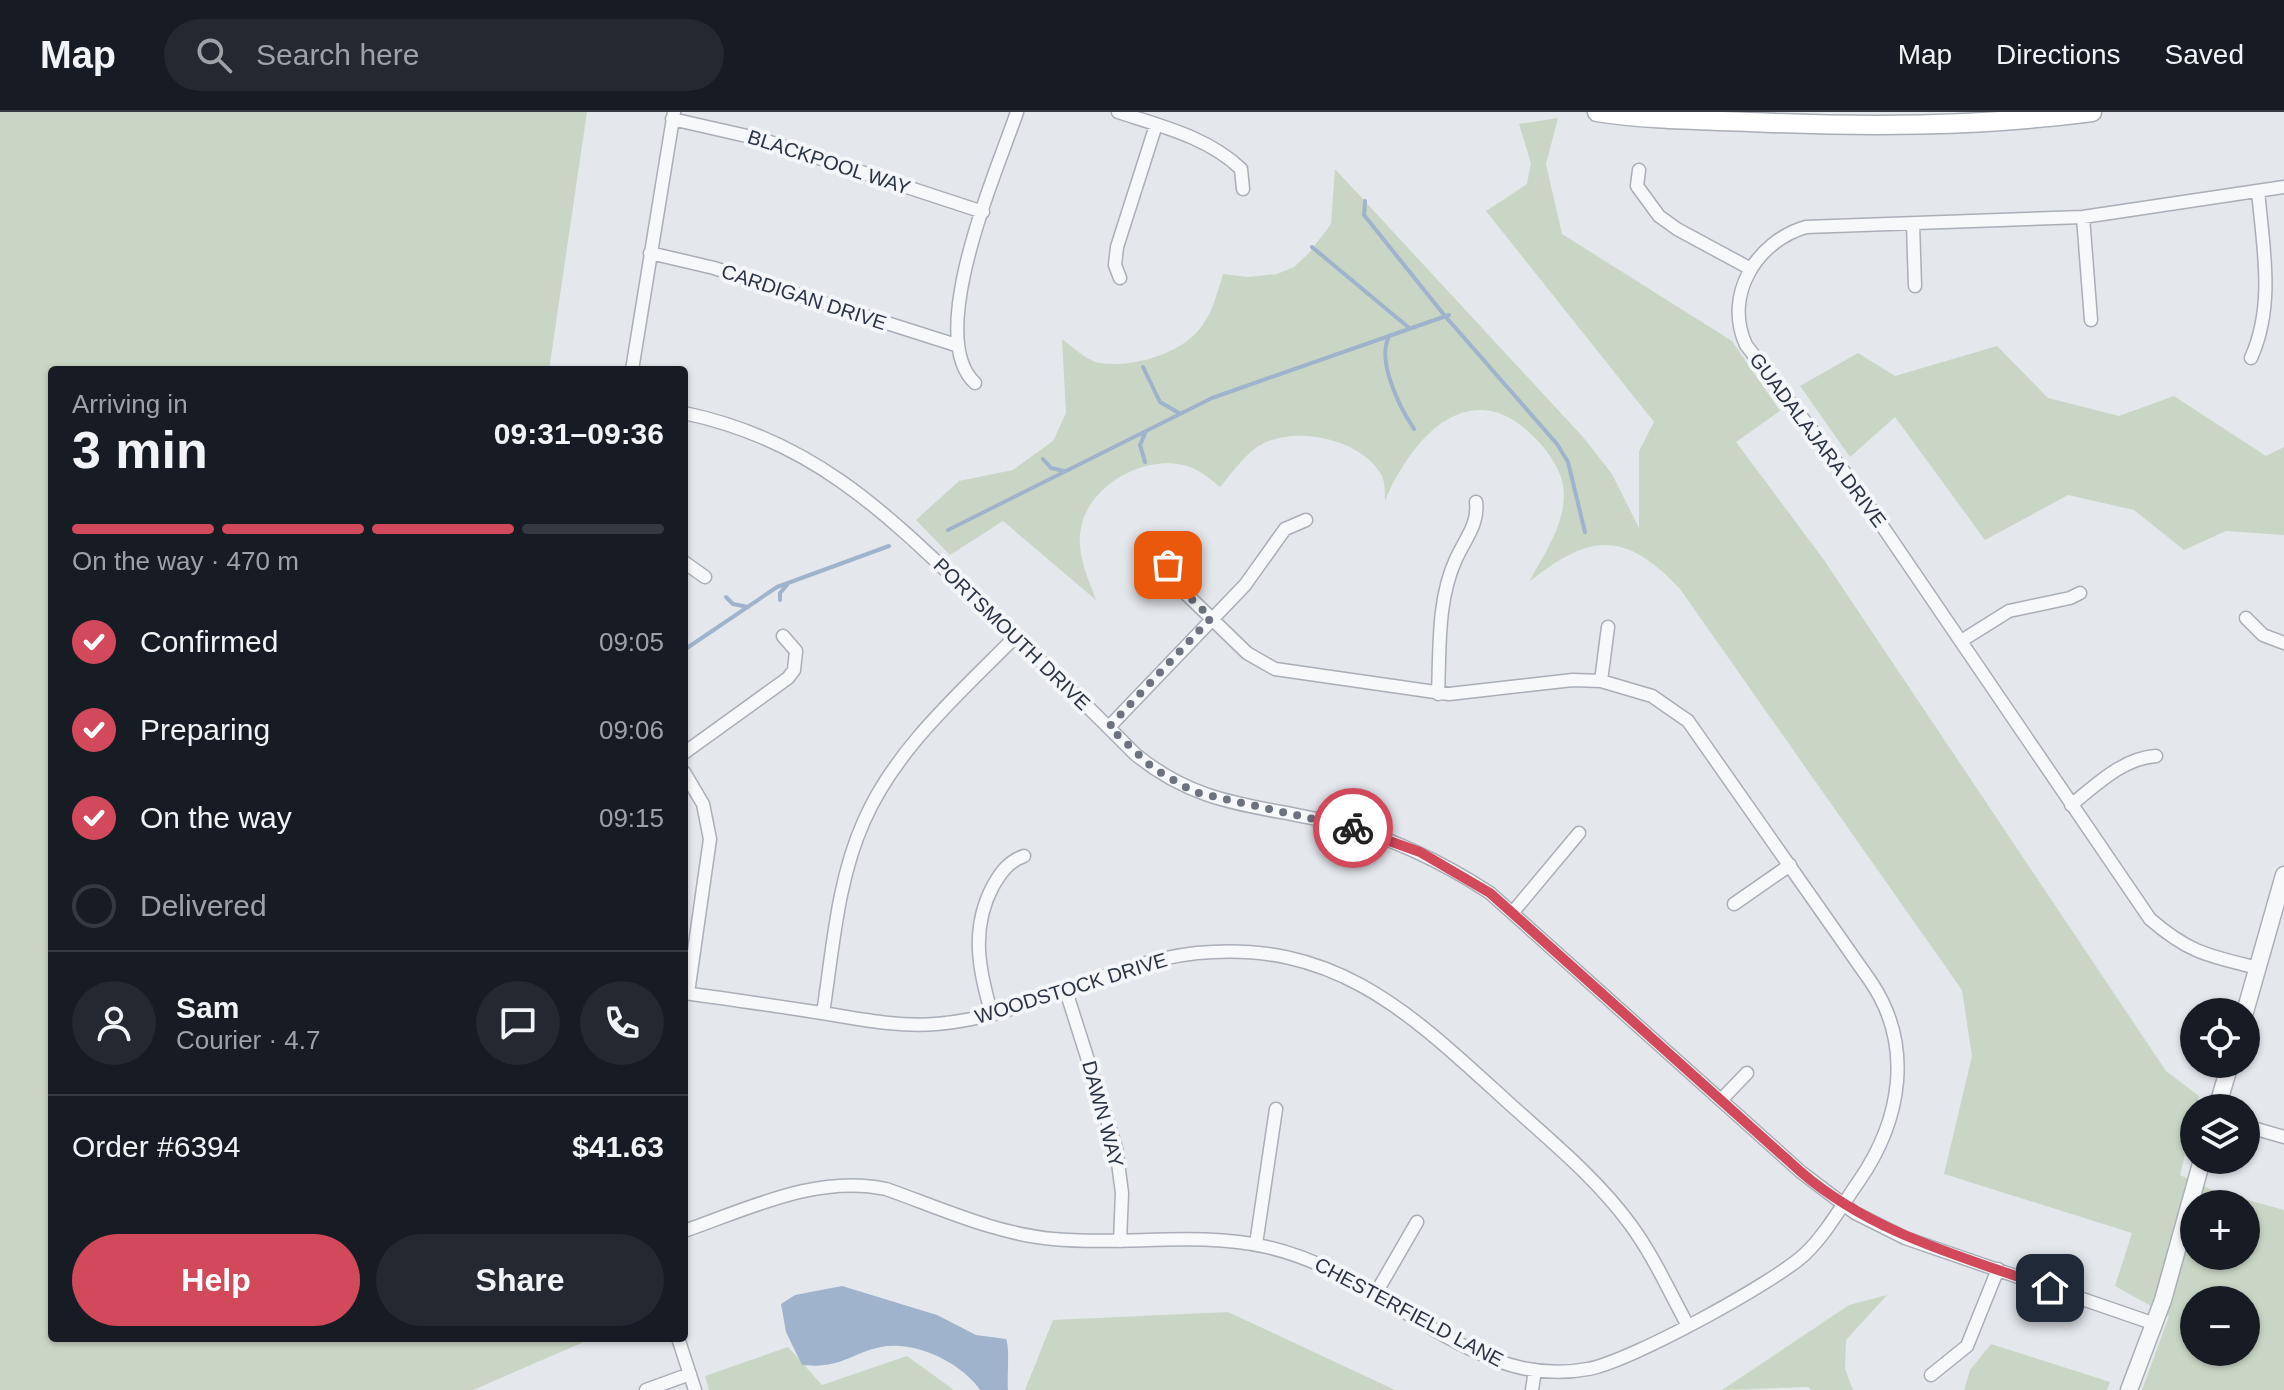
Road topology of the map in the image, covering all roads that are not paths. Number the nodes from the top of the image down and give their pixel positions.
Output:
1 (1017, 112) edge
2 (1118, 112) edge
3 (1597, 112) edge
4 (2092, 112) edge
5 (673, 116) edge
6 (1156, 125) junction
7 (1639, 170) dead end
8 (2284, 187) edge
9 (1243, 189) dead end
10 (2258, 191) junction
11 (983, 212) junction
12 (2083, 217) junction
13 (1913, 224) junction
14 (650, 253) junction
15 (1751, 269) junction
16 (1120, 278) dead end
17 (1915, 286) dead end
18 (2091, 320) dead end
19 (956, 345) junction
20 (2251, 358) dead end
21 (633, 366) edge
22 (975, 383) dead end
23 (688, 414) edge
24 (1476, 502) dead end
25 (1306, 520) dead end
26 (1168, 558) dead end
27 (688, 565) edge
28 (705, 577) dead end
29 (2080, 593) dead end
30 (1211, 618) junction
31 (2246, 618) dead end
32 (1608, 627) dead end
33 (783, 636) dead end
34 (1015, 637) junction
35 (1961, 641) junction
36 (2284, 643) edge
37 (1601, 681) junction
38 (1438, 694) junction
39 (1109, 727) junction
40 (688, 750) edge
41 (2156, 756) dead end
42 (688, 779) edge
43 (2071, 805) junction
44 (1579, 833) dead end
45 (1024, 856) dead end
46 (1790, 865) junction
47 (2284, 875) edge
48 (1734, 904) dead end
49 (1513, 912) junction
50 (2258, 968) junction
51 (688, 980) edge
52 (1066, 991) junction
53 (688, 993) edge
54 (2249, 998) edge
55 (823, 1013) junction
56 (992, 1015) junction
57 (1747, 1073) dead end
58 (1721, 1100) junction
59 (1276, 1109) dead end
60 (2260, 1130) edge
61 (2284, 1137) edge
62 (2198, 1174) edge
63 (1842, 1205) junction
64 (1417, 1222) dead end
65 (688, 1230) edge
66 (1120, 1241) junction
67 (1256, 1244) junction
68 (1998, 1269) junction
69 (1376, 1293) junction
70 (1687, 1324) junction
71 (2155, 1324) junction
72 (679, 1342) edge
73 (1535, 1370) junction
74 (690, 1374) junction
75 (1931, 1375) dead end
76 (646, 1390) edge
77 (695, 1390) edge
78 (1532, 1390) edge
79 (2129, 1390) edge

1 - 11 street
2 - 6 street
3 - 4 main road
5 - 11 street, BLACKPOOL WAY
5 - 14 street
6 - 9 street
6 - 16 street
7 - 15 street
8 - 10 street, GUADALAJARA DRIVE
10 - 12 street, GUADALAJARA DRIVE
10 - 20 street
11 - 19 street
12 - 13 street, GUADALAJARA DRIVE
12 - 18 street
13 - 15 street, GUADALAJARA DRIVE
13 - 17 street
14 - 19 street, CARDIGAN DRIVE
14 - 21 street
15 - 35 street, GUADALAJARA DRIVE
19 - 22 street
23 - 34 street, PORTSMOUTH DRIVE
24 - 38 street
25 - 30 street
26 - 30 street, CHESTERFIELD LANE
27 - 28 street
29 - 35 street
30 - 38 street, CHESTERFIELD LANE
30 - 39 street
31 - 36 street
32 - 37 street
33 - 40 street
34 - 39 street, PORTSMOUTH DRIVE
34 - 55 street
35 - 43 street, GUADALAJARA DRIVE
37 - 38 street, CHESTERFIELD LANE
37 - 46 street, CHESTERFIELD LANE
39 - 49 street, PORTSMOUTH DRIVE
41 - 43 street
42 - 51 street
43 - 50 street, GUADALAJARA DRIVE
44 - 49 street
45 - 56 street
46 - 48 street
46 - 63 street, CHESTERFIELD LANE
47 - 50 street
49 - 58 street, PORTSMOUTH DRIVE
50 - 54 street
52 - 56 street, WOODSTOCK DRIVE
52 - 66 street, DAWN WAY
52 - 70 street, WOODSTOCK DRIVE
53 - 55 street, WOODSTOCK DRIVE
55 - 56 street, WOODSTOCK DRIVE
57 - 58 street
58 - 63 street, PORTSMOUTH DRIVE
59 - 67 street
60 - 61 street
62 - 71 street
63 - 68 street, PORTSMOUTH DRIVE
63 - 70 street, CHESTERFIELD LANE
64 - 69 street
65 - 66 street, CHESTERFIELD LANE
66 - 67 street, CHESTERFIELD LANE
67 - 69 street, CHESTERFIELD LANE
68 - 71 street, PORTSMOUTH DRIVE
68 - 75 street
69 - 73 street, CHESTERFIELD LANE
70 - 73 street, CHESTERFIELD LANE
71 - 79 street
72 - 74 street
73 - 78 street
74 - 76 street
74 - 77 street

